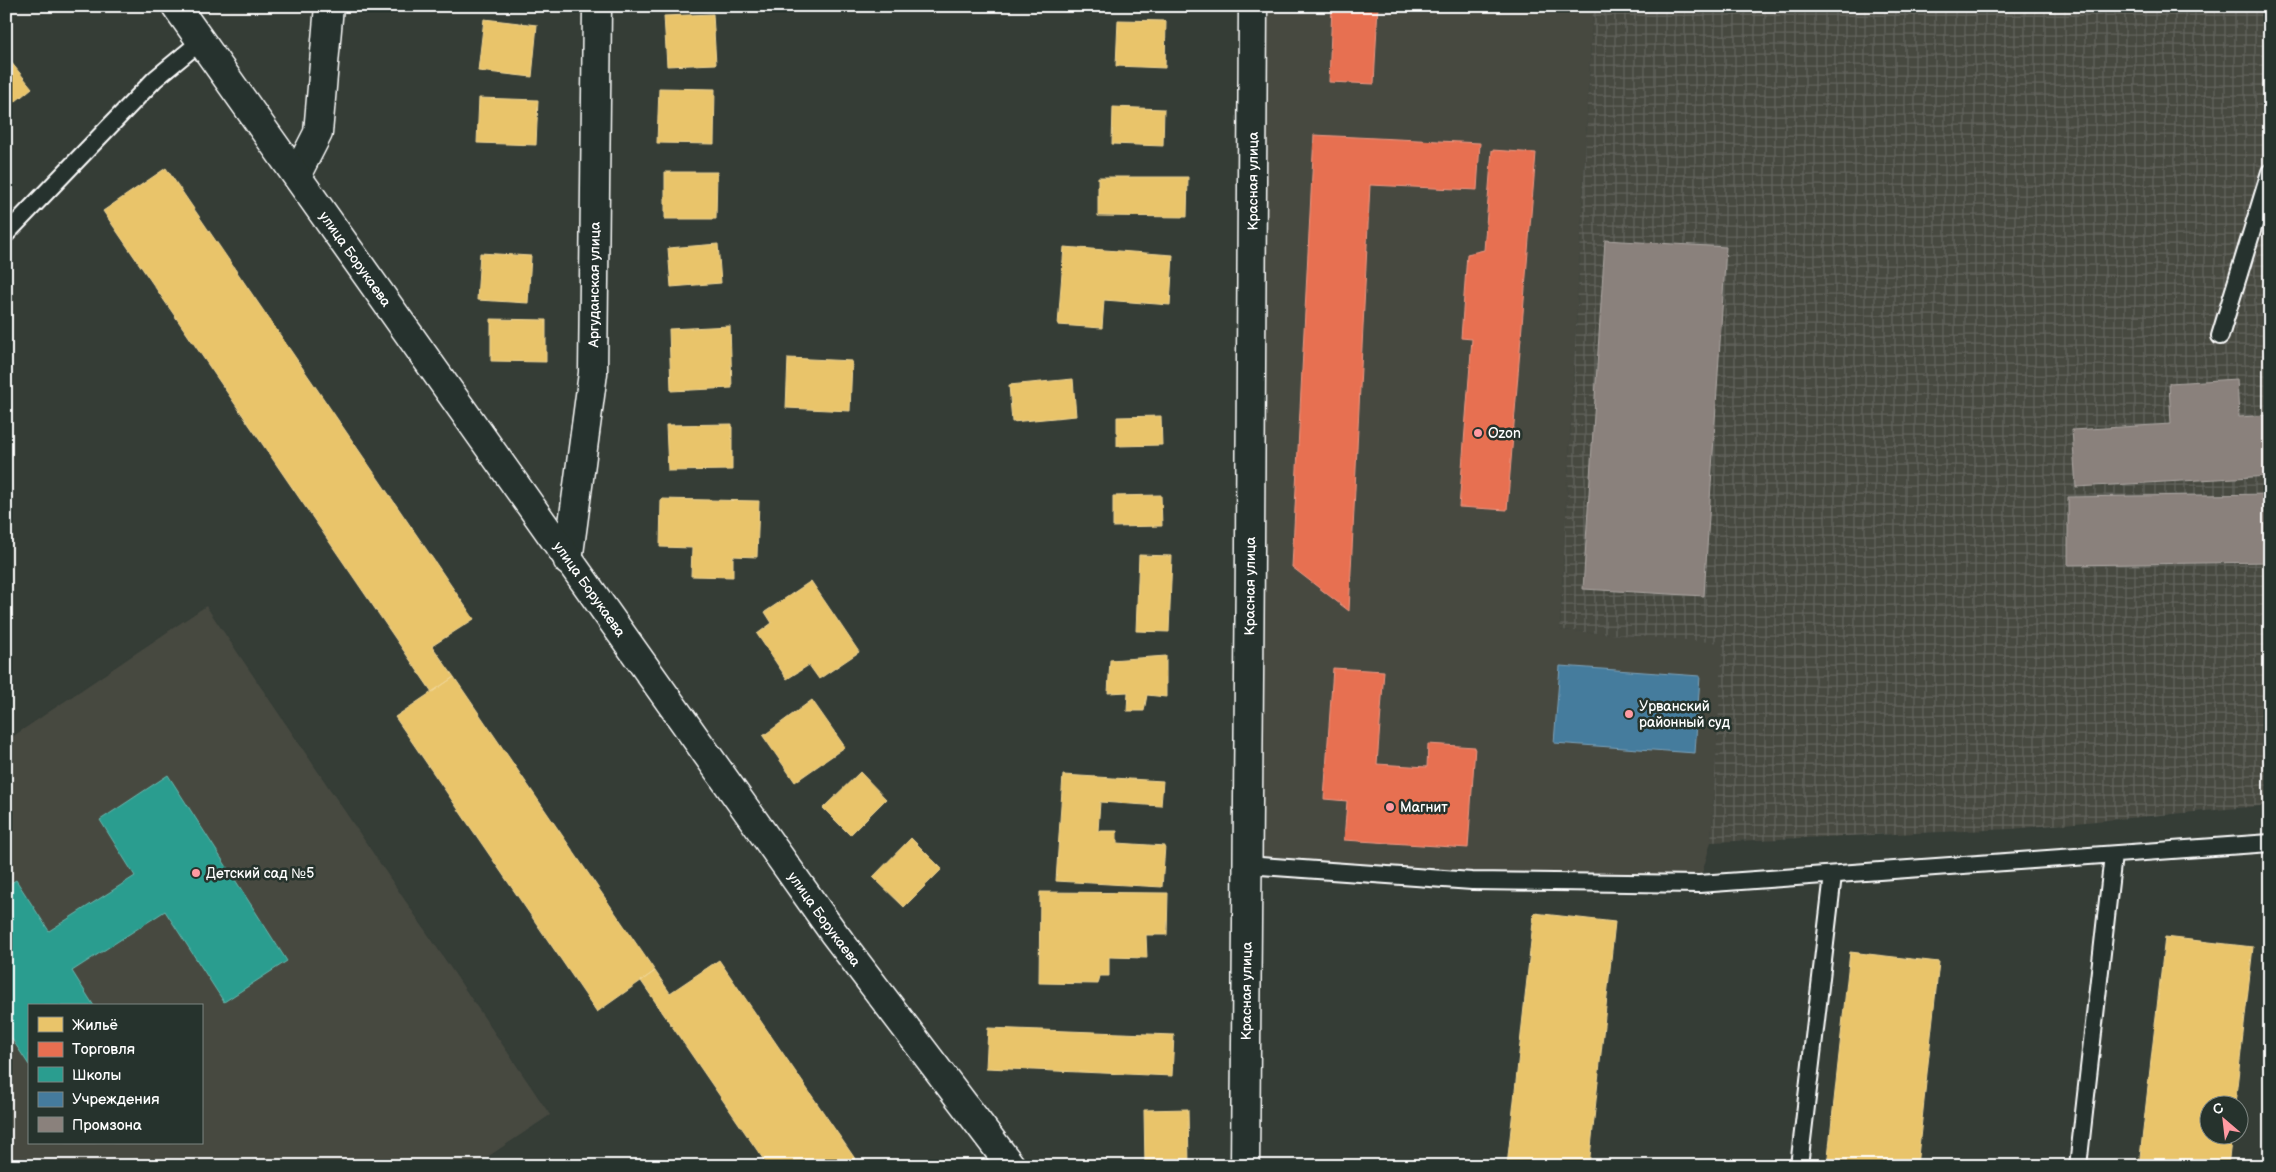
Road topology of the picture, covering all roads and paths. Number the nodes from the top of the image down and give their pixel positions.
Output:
1 (176, 6) edge
2 (329, 6) edge
3 (597, 6) edge
4 (1253, 6) edge
5 (201, 41) junction
6 (2270, 172) edge
7 (297, 174) junction
8 (6, 234) edge
9 (2220, 336) dead end
10 (568, 561) junction
11 (2270, 844) edge
12 (2113, 855) junction
13 (1246, 865) junction
14 (1833, 875) junction
15 (1011, 1166) edge
16 (1245, 1166) edge
17 (1799, 1166) edge
18 (2078, 1166) edge

1 - 5 street, улица Борукаева
2 - 7 street
3 - 10 street, Аргуданская улица
4 - 13 street, Красная улица
5 - 7 street, улица Борукаева
5 - 8 lane
6 - 9 lane
7 - 10 street, улица Борукаева
10 - 15 street, улица Борукаева
11 - 12 lane
12 - 14 lane
12 - 18 lane
13 - 14 lane
13 - 16 street, Красная улица
14 - 17 lane

